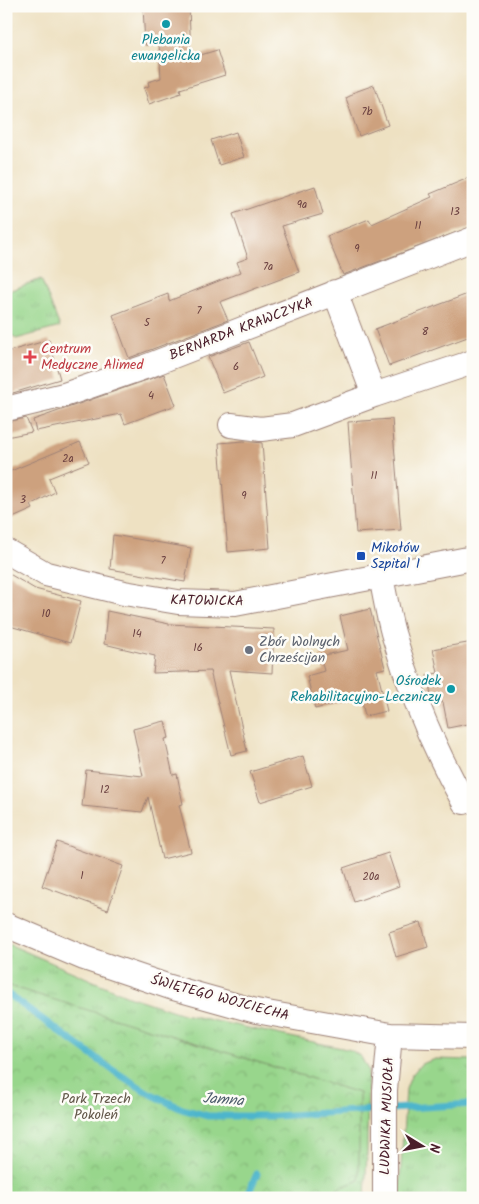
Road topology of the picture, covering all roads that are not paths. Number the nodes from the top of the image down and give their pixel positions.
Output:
1 (473, 239) edge
2 (335, 292) junction
3 (473, 362) edge
4 (374, 395) junction
5 (6, 409) edge
6 (231, 425) dead end
7 (6, 551) edge
8 (473, 558) edge
9 (380, 577) junction
10 (464, 802) dead end
11 (6, 925) edge
12 (390, 1035) junction
13 (473, 1038) edge
14 (385, 1198) edge

1 - 2 street, BERNARDA KRAWCZYKA
2 - 4 street
2 - 5 street, BERNARDA KRAWCZYKA
3 - 4 street
4 - 6 street
7 - 9 street, KATOWICKA
8 - 9 street, KATOWICKA
9 - 10 street
11 - 12 street, ŚWIĘTEGO WOJCIECHA
12 - 13 street, ŚWIĘTEGO WOJCIECHA
12 - 14 street, LUDWIKA MUSIOŁA

